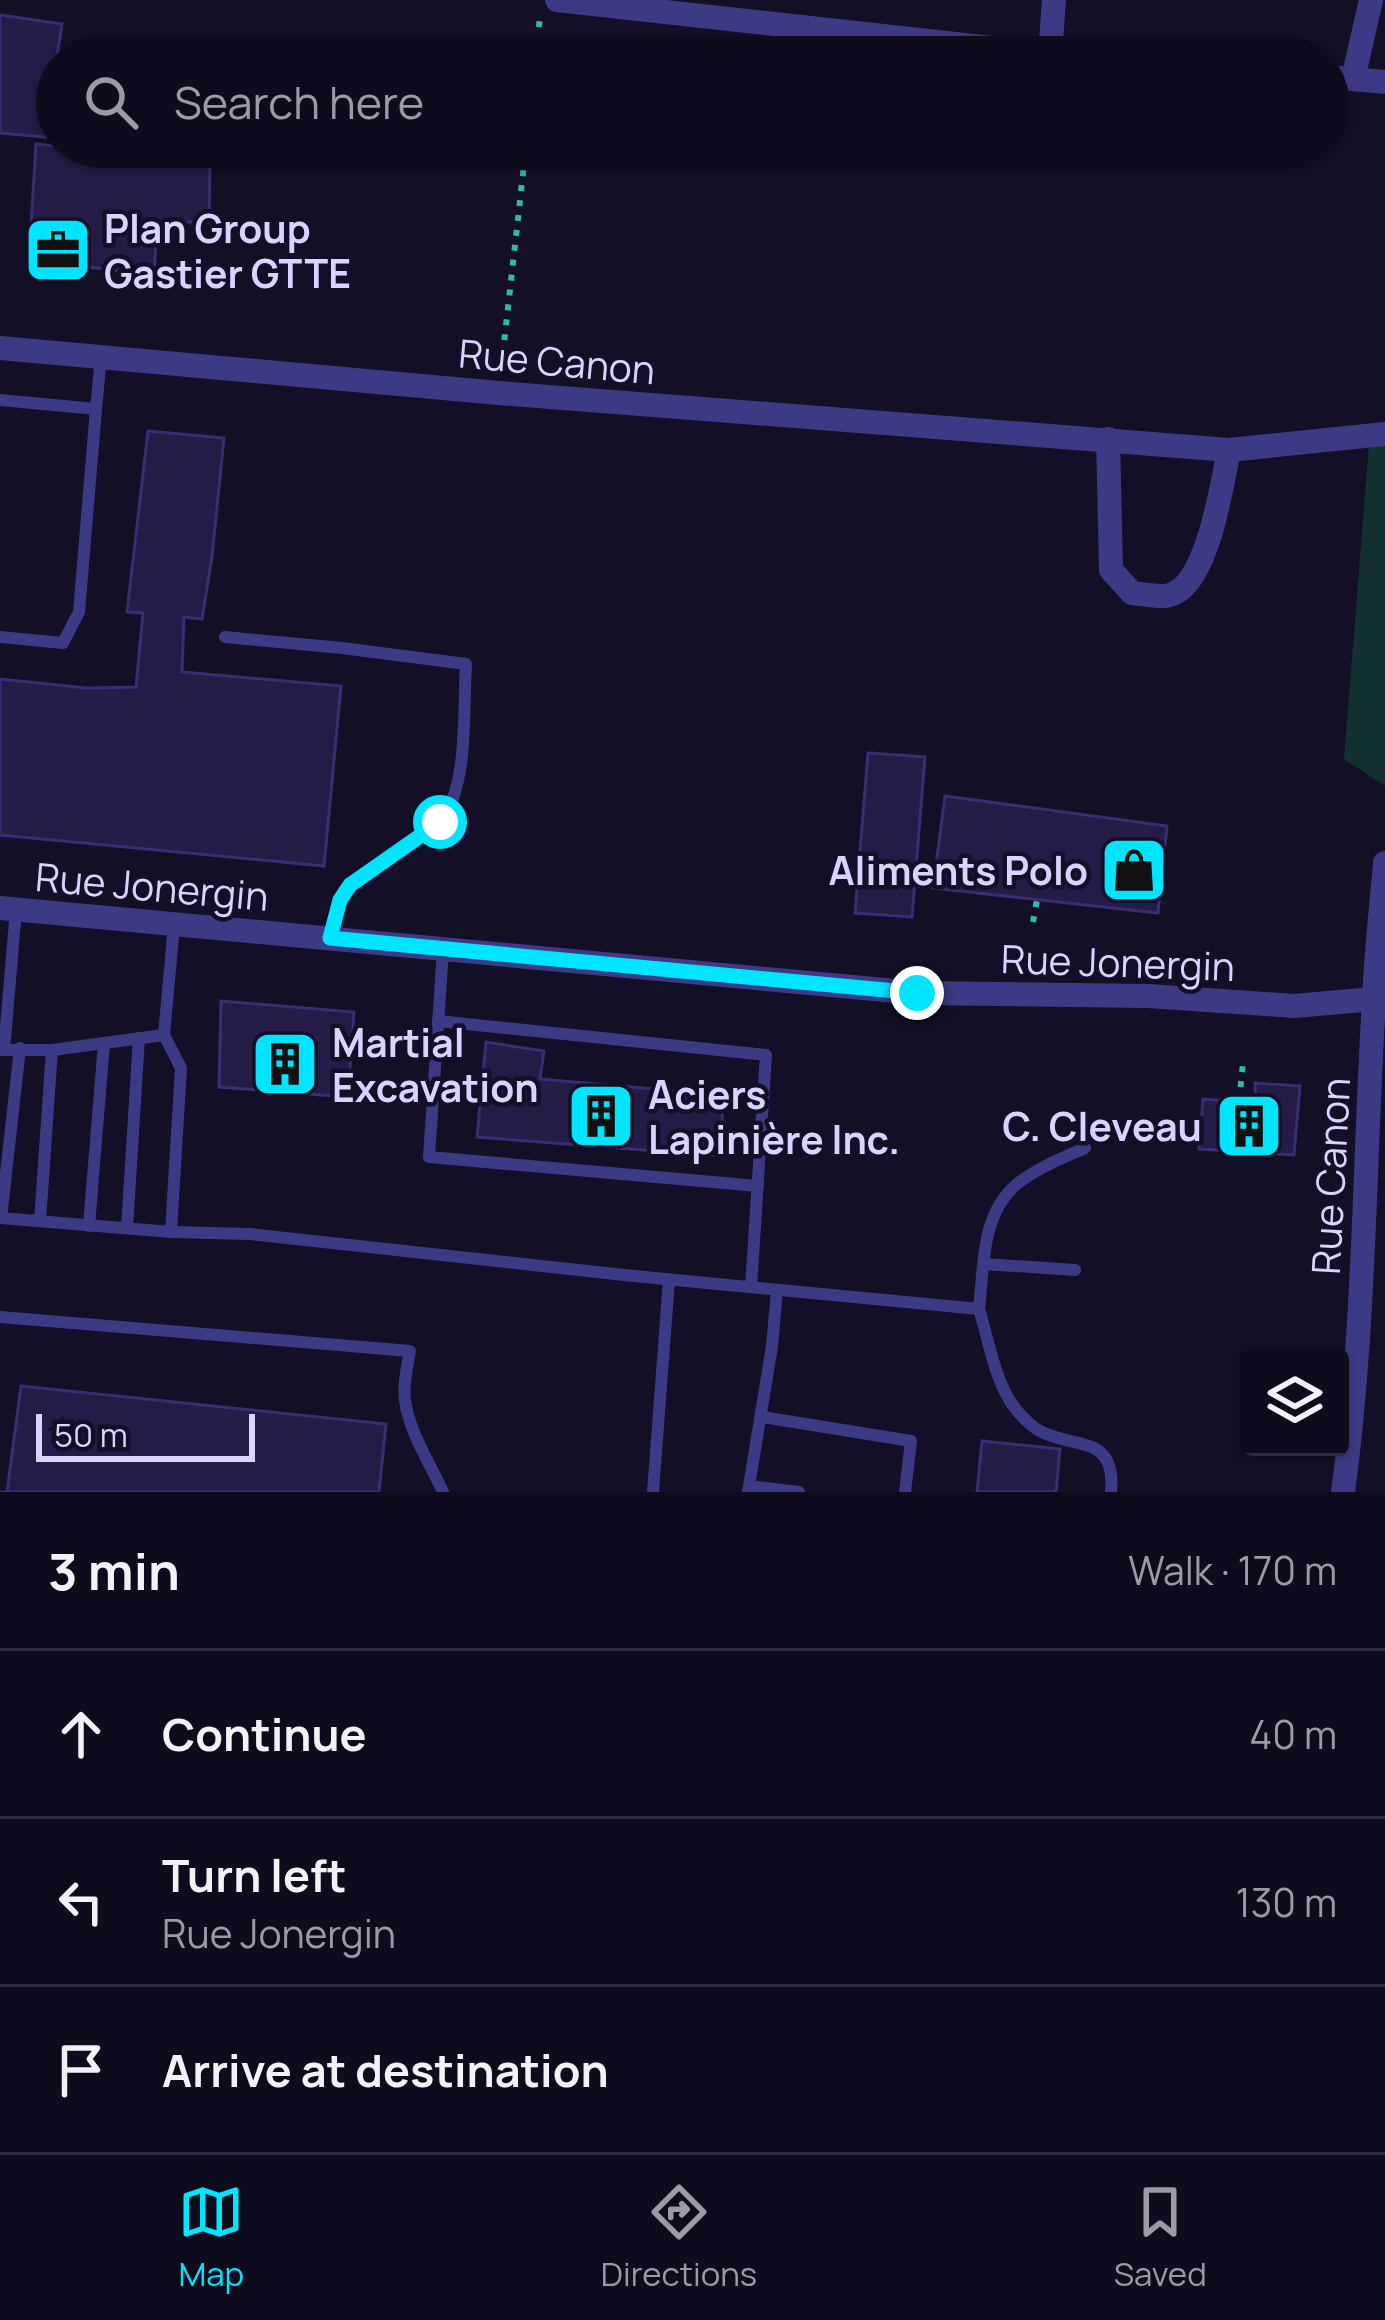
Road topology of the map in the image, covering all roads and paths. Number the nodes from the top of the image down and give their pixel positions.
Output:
1 (542, 0) edge
2 (557, 0) edge
3 (1054, 0) edge
4 (1371, 0) edge
5 (538, 36) edge
6 (882, 36) edge
7 (1059, 36) edge
8 (1349, 57) edge
9 (1349, 79) edge
10 (1385, 82) edge
11 (524, 168) edge
12 (0, 348) edge
13 (101, 357) junction
14 (499, 393) junction
15 (0, 400) edge
16 (96, 409) junction
17 (1385, 434) edge
18 (1108, 439) junction
19 (1228, 450) junction
20 (0, 637) edge
21 (225, 637) dead end
22 (1385, 863) edge
23 (1037, 900) dead end
24 (8, 909) edge
25 (1033, 922) dead end
26 (174, 924) junction
27 (330, 938) junction
28 (443, 949) junction
29 (1374, 999) junction
30 (438, 1021) junction
31 (164, 1035) junction
32 (139, 1038) junction
33 (104, 1043) junction
34 (20, 1048) junction
35 (2, 1050) edge
36 (52, 1050) junction
37 (1243, 1063) dead end
38 (1240, 1102) dead end
39 (1085, 1148) dead end
40 (758, 1186) junction
41 (1, 1218) edge
42 (40, 1221) junction
43 (89, 1226) junction
44 (127, 1228) junction
45 (170, 1232) junction
46 (984, 1264) junction
47 (1075, 1270) dead end
48 (669, 1280) junction
49 (751, 1287) junction
50 (777, 1290) junction
51 (979, 1309) junction
52 (0, 1317) edge
53 (762, 1417) junction
54 (748, 1489) edge
55 (443, 1492) edge
56 (653, 1492) edge
57 (799, 1492) edge
58 (905, 1492) edge
59 (1111, 1492) edge
60 (1343, 1492) edge

1 - 5 path
2 - 6 street
3 - 7 street
4 - 8 street
9 - 10 street
11 - 14 path
12 - 13 street, Rue Canon
13 - 14 street, Rue Canon
13 - 16 lane
14 - 18 street, Rue Canon
15 - 16 lane
16 - 20 lane
17 - 19 street, Rue Canon
18 - 19 street, Rue Canon
18 - 19 street
21 - 27 lane
22 - 29 street, Rue Canon
23 - 25 path
24 - 26 street, Rue Jonergin
24 - 35 lane
26 - 27 street, Rue Jonergin
26 - 31 lane
27 - 28 street, Rue Jonergin
28 - 29 street, Rue Jonergin
28 - 30 lane
29 - 60 street, Rue Canon
30 - 40 lane
30 - 40 lane
31 - 32 lane
31 - 45 lane
32 - 33 lane
32 - 44 lane
33 - 36 lane
33 - 43 lane
34 - 35 lane
34 - 36 lane
34 - 41 lane
36 - 42 lane
37 - 38 path
39 - 46 lane
40 - 49 lane
41 - 42 lane
42 - 43 lane
43 - 44 lane
44 - 45 lane
45 - 48 lane
46 - 47 lane
46 - 51 lane
48 - 49 lane
48 - 56 lane
49 - 50 lane
50 - 51 lane
50 - 53 lane
51 - 59 lane
52 - 55 lane
53 - 54 lane
53 - 58 lane
54 - 57 lane

